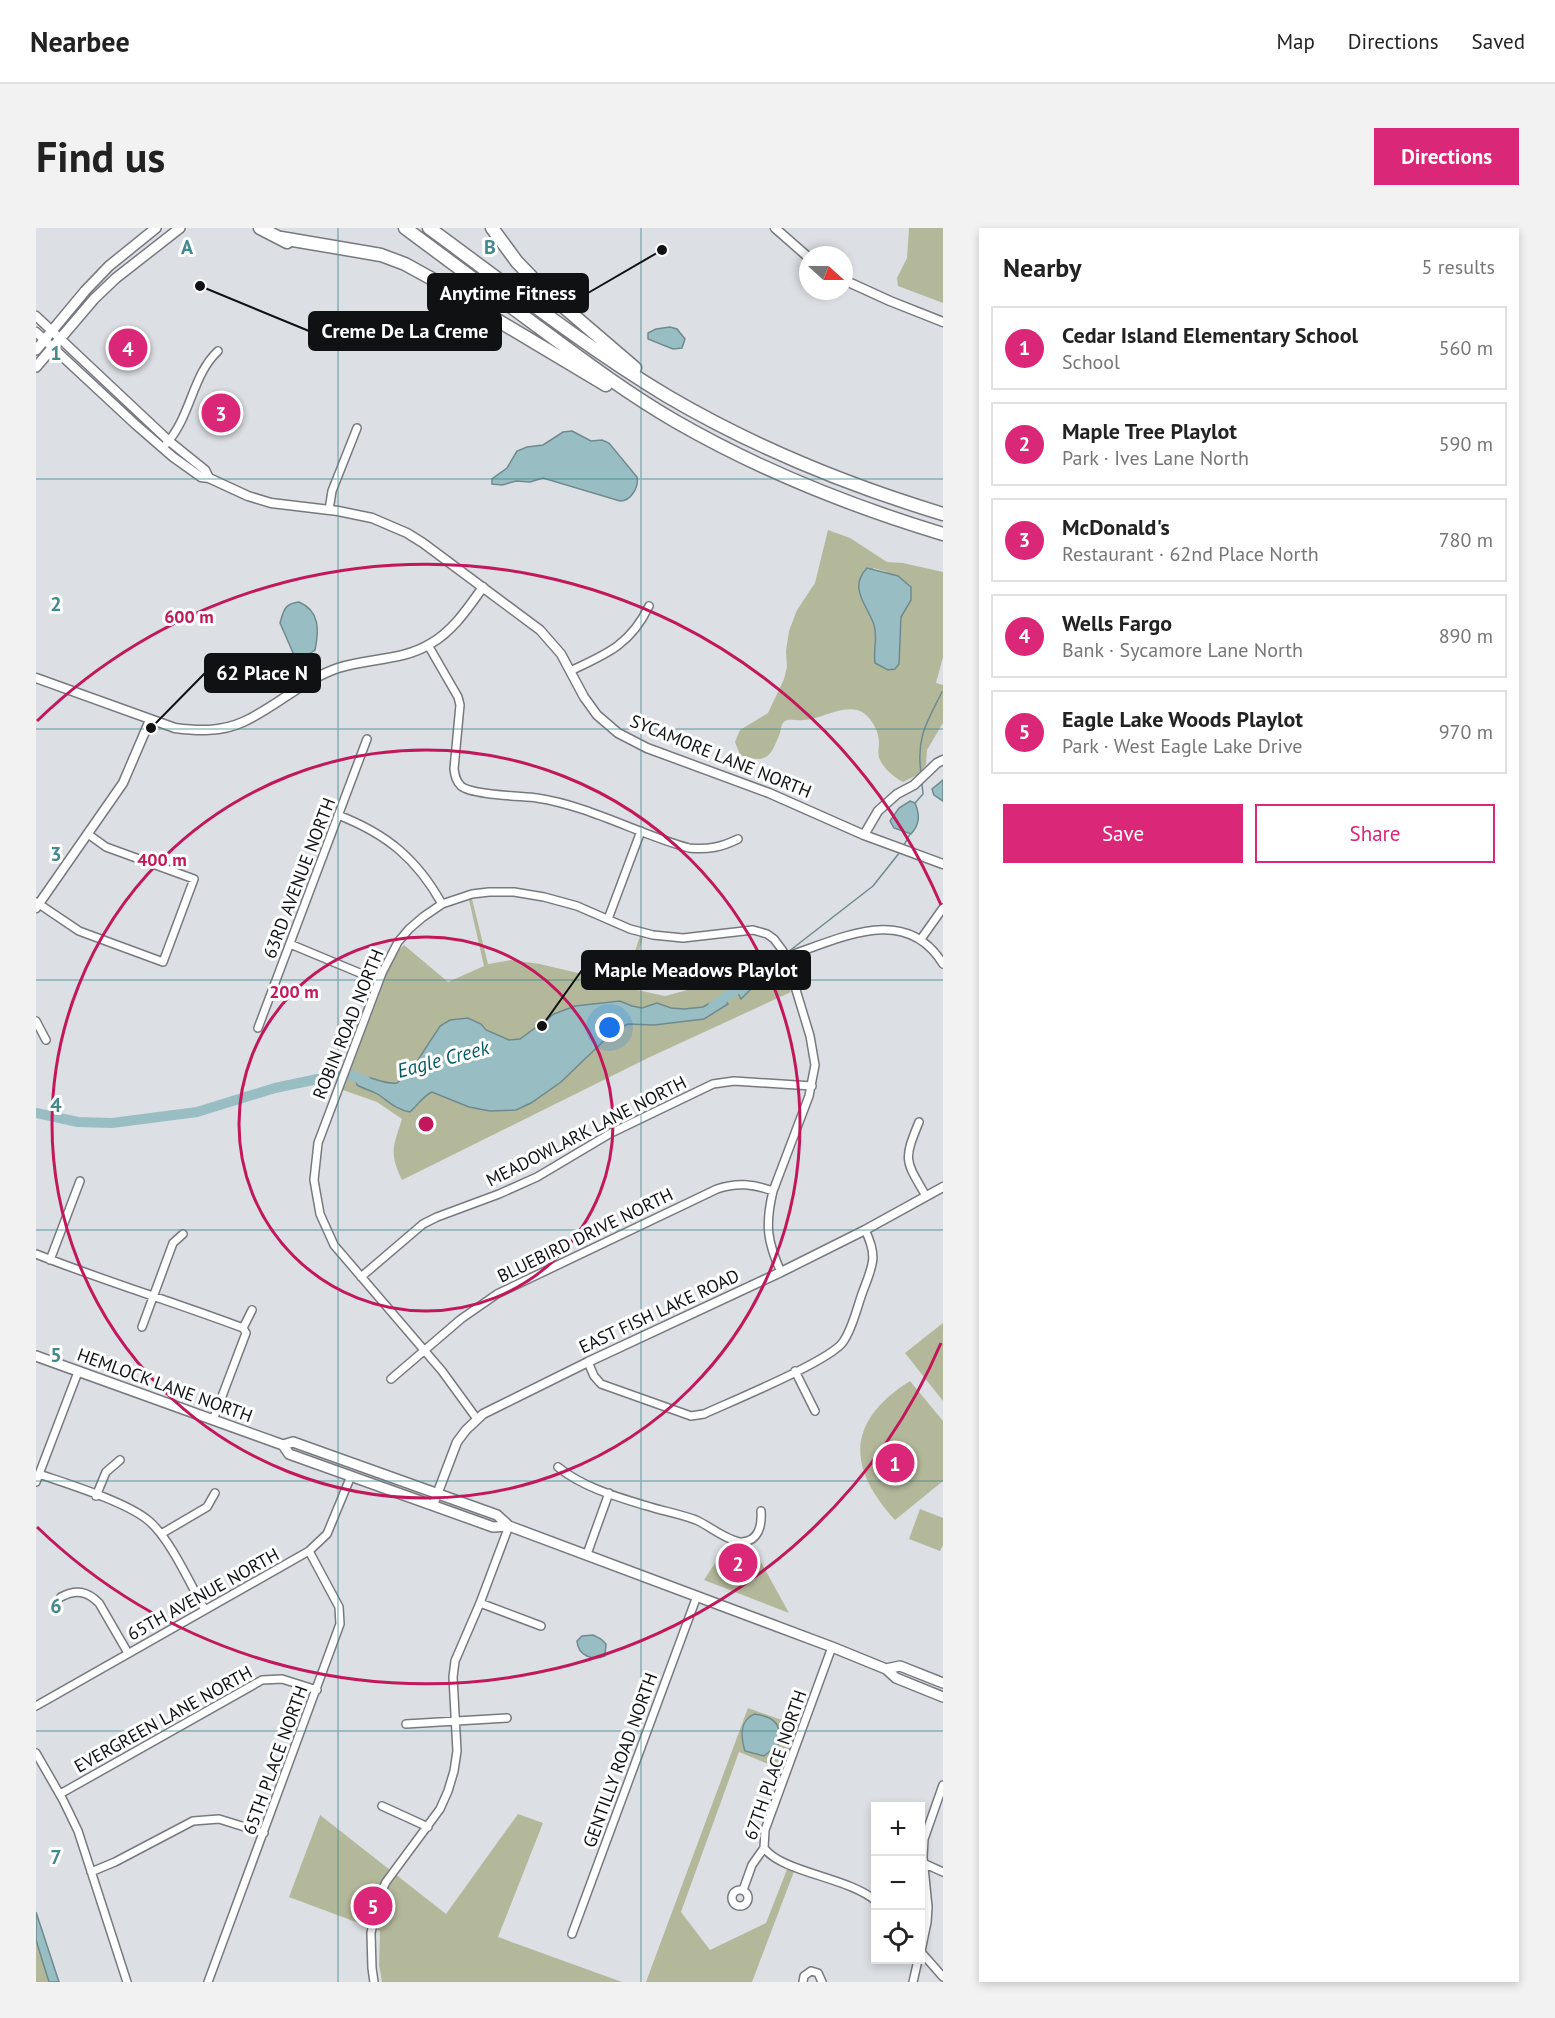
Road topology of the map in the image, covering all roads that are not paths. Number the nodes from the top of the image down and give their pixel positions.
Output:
1 (156, 228) edge
2 (180, 228) edge
3 (260, 228) edge
4 (405, 228) edge
5 (429, 228) edge
6 (492, 228) edge
7 (775, 228) edge
8 (799, 248) edge
9 (853, 284) edge
10 (36, 316) edge
11 (943, 322) edge
12 (36, 332) edge
13 (48, 335) junction
14 (56, 343) junction
15 (36, 350) edge
16 (218, 351) dead end
17 (36, 367) edge
18 (668, 396) junction
19 (357, 428) dead end
20 (169, 441) junction
21 (163, 448) junction
22 (732, 452) junction
23 (209, 478) junction
24 (329, 510) junction
25 (943, 514) edge
26 (943, 534) edge
27 (483, 587) junction
28 (649, 606) dead end
29 (428, 645) junction
30 (570, 671) junction
31 (36, 678) edge
32 (150, 720) junction
33 (367, 739) dead end
34 (943, 760) edge
35 (339, 815) junction
36 (641, 831) junction
37 (88, 834) junction
38 (864, 835) junction
39 (738, 839) dead end
40 (943, 864) edge
41 (37, 904) edge
42 (442, 904) junction
43 (943, 908) edge
44 (608, 919) junction
45 (921, 939) junction
46 (290, 944) junction
47 (785, 957) junction
48 (943, 964) edge
49 (379, 981) junction
50 (36, 1021) edge
51 (258, 1029) dead end
52 (46, 1040) dead end
53 (812, 1086) junction
54 (919, 1122) dead end
55 (80, 1181) dead end
56 (943, 1187) edge
57 (773, 1191) junction
58 (926, 1197) junction
59 (865, 1230) junction
60 (183, 1234) dead end
61 (36, 1254) edge
62 (50, 1260) junction
63 (781, 1272) junction
64 (361, 1277) junction
65 (153, 1295) junction
66 (252, 1310) dead end
67 (142, 1327) dead end
68 (243, 1328) junction
69 (424, 1350) junction
70 (36, 1356) edge
71 (588, 1362) junction
72 (795, 1371) junction
73 (78, 1372) junction
74 (391, 1379) dead end
75 (815, 1411) dead end
76 (477, 1419) junction
77 (213, 1420) junction
78 (283, 1444) junction
79 (120, 1460) dead end
80 (558, 1467) dead end
81 (39, 1474) junction
82 (351, 1476) junction
83 (36, 1482) edge
84 (215, 1492) dead end
85 (437, 1493) junction
86 (609, 1493) junction
87 (96, 1496) junction
88 (433, 1505) junction
89 (761, 1511) dead end
90 (509, 1526) junction
91 (161, 1534) junction
92 (309, 1551) junction
93 (586, 1554) junction
94 (697, 1596) junction
95 (61, 1597) dead end
96 (480, 1603) junction
97 (205, 1610) junction
98 (541, 1626) dead end
99 (832, 1647) junction
100 (128, 1653) junction
101 (886, 1669) junction
102 (943, 1683) edge
103 (317, 1690) junction
104 (943, 1697) edge
105 (36, 1706) edge
106 (507, 1718) dead end
107 (457, 1721) junction
108 (406, 1724) dead end
109 (36, 1753) edge
110 (943, 1785) edge
111 (60, 1794) junction
112 (382, 1806) dead end
113 (428, 1827) junction
114 (264, 1833) junction
115 (764, 1848) junction
116 (923, 1856) edge
117 (925, 1864) edge
118 (91, 1872) junction
119 (943, 1872) edge
120 (925, 1881) edge
121 (743, 1890) dead end
122 (871, 1898) edge
123 (925, 1932) edge
124 (572, 1934) dead end
125 (925, 1957) edge
126 (917, 1964) edge
127 (943, 1977) edge
128 (127, 1982) edge
129 (208, 1982) edge
130 (374, 1982) edge
131 (803, 1982) edge
132 (821, 1982) edge
133 (913, 1982) edge

1 - 13 main road
2 - 14 main road
3 - 22 highway
4 - 22 highway
5 - 18 highway
6 - 18 highway
7 - 8 street
9 - 11 street
10 - 13 street
12 - 13 street
13 - 14 street, SYCAMORE LANE NORTH
13 - 15 main road
14 - 17 main road
14 - 20 street, SYCAMORE LANE NORTH
14 - 21 street, SYCAMORE LANE NORTH
16 - 20 street
18 - 25 highway
19 - 24 street
20 - 21 street
20 - 23 street, SYCAMORE LANE NORTH
21 - 23 street, SYCAMORE LANE NORTH
22 - 26 highway
23 - 24 street, SYCAMORE LANE NORTH
24 - 27 street, SYCAMORE LANE NORTH
27 - 29 street
27 - 30 street, SYCAMORE LANE NORTH
28 - 30 street
29 - 32 street
29 - 36 street
30 - 38 street, SYCAMORE LANE NORTH
31 - 32 street
32 - 37 street
33 - 35 street, 63RD AVENUE NORTH
34 - 38 street
35 - 42 street
35 - 46 street, 63RD AVENUE NORTH
36 - 39 street
36 - 44 street
37 - 41 street
37 - 41 street
38 - 40 street, SYCAMORE LANE NORTH
42 - 44 street, ROBIN ROAD NORTH
42 - 49 street, ROBIN ROAD NORTH
43 - 45 street
44 - 47 street, ROBIN ROAD NORTH
45 - 47 street
45 - 48 street
46 - 49 street
46 - 51 street, 63RD AVENUE NORTH
47 - 53 street, ROBIN ROAD NORTH
49 - 64 street, ROBIN ROAD NORTH
50 - 52 street
53 - 57 street, ROBIN ROAD NORTH
53 - 64 street, MEADOWLARK LANE NORTH
54 - 58 street
55 - 62 street
56 - 58 street, EAST FISH LAKE ROAD
57 - 63 street, ROBIN ROAD NORTH
57 - 69 street, BLUEBIRD DRIVE NORTH
58 - 59 street, EAST FISH LAKE ROAD
59 - 63 street, EAST FISH LAKE ROAD
59 - 72 street
60 - 65 street
61 - 62 street
62 - 65 street
63 - 71 street, EAST FISH LAKE ROAD
64 - 69 street, ROBIN ROAD NORTH
65 - 67 street
65 - 68 street
66 - 68 street
68 - 77 street
69 - 74 street, BLUEBIRD DRIVE NORTH
69 - 76 street, ROBIN ROAD NORTH
70 - 73 main road, HEMLOCK LANE NORTH
71 - 72 street
71 - 76 street, EAST FISH LAKE ROAD
72 - 75 street
73 - 77 main road, HEMLOCK LANE NORTH
73 - 81 street
76 - 85 street, EAST FISH LAKE ROAD
77 - 78 main road, HEMLOCK LANE NORTH
78 - 82 main road, HEMLOCK LANE NORTH
78 - 85 main road, HEMLOCK LANE NORTH
79 - 87 street
80 - 86 street
81 - 83 street
81 - 87 street
82 - 88 main road, HEMLOCK LANE NORTH
82 - 92 street, 65TH AVENUE NORTH
84 - 91 street
85 - 88 street, EAST FISH LAKE ROAD
85 - 90 main road, HEMLOCK LANE NORTH
86 - 89 street
86 - 93 street
87 - 91 street
88 - 90 main road, HEMLOCK LANE NORTH
90 - 93 main road, HEMLOCK LANE NORTH
90 - 96 street
91 - 97 street
92 - 97 street, 65TH AVENUE NORTH
92 - 103 street, 65TH PLACE NORTH
93 - 94 main road, HEMLOCK LANE NORTH
94 - 99 main road, HEMLOCK LANE NORTH
94 - 124 street, GENTILLY ROAD NORTH
95 - 100 street
96 - 98 street
96 - 107 street
97 - 100 street, 65TH AVENUE NORTH
99 - 101 main road, HEMLOCK LANE NORTH
99 - 115 street, 67TH PLACE NORTH
100 - 105 street, 65TH AVENUE NORTH
101 - 102 main road, HEMLOCK LANE NORTH
101 - 104 main road, HEMLOCK LANE NORTH
103 - 111 street, EVERGREEN LANE NORTH
103 - 114 street, 65TH PLACE NORTH
106 - 107 street
107 - 108 street
107 - 113 street
109 - 111 street
110 - 116 street
111 - 118 street
112 - 113 street
113 - 130 street
114 - 118 street
114 - 129 street, 65TH PLACE NORTH
115 - 121 street, 67TH PLACE NORTH
115 - 122 street
117 - 119 street
118 - 128 street
120 - 123 street
125 - 127 street
126 - 133 street
131 - 132 street

